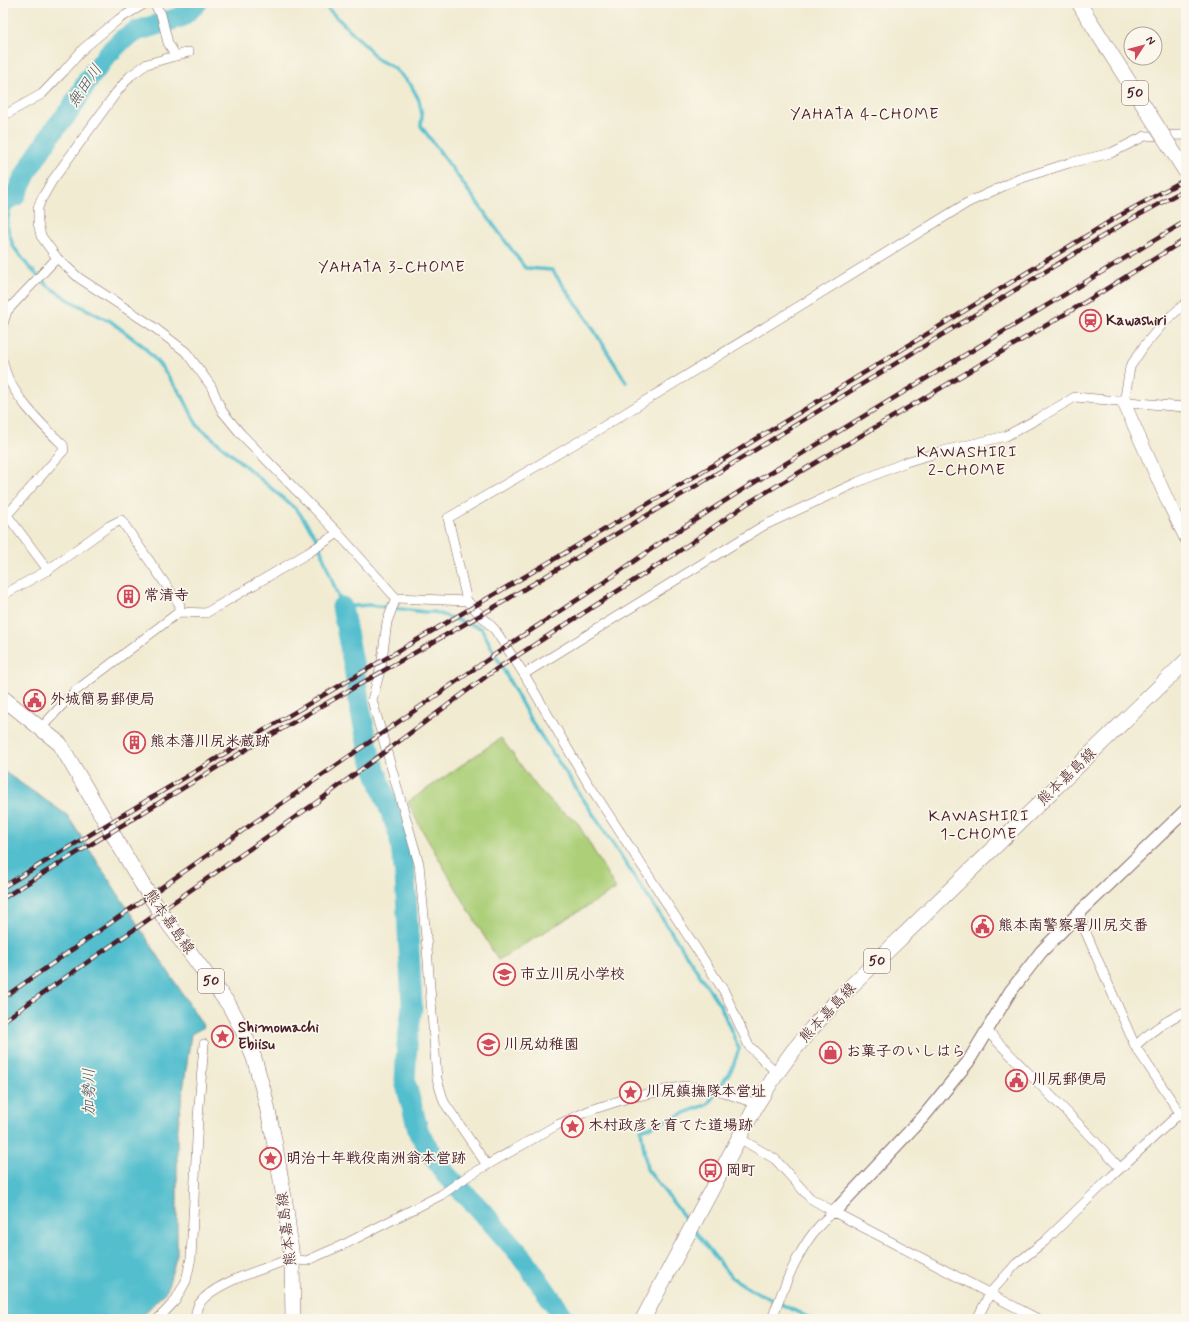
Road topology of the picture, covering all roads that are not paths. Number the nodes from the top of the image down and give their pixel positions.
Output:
1 (146, 3) edge
2 (155, 6) edge
3 (1082, 8) edge
4 (189, 52) dead end
5 (174, 53) junction
6 (3, 116) edge
7 (1186, 135) edge
8 (1186, 172) edge
9 (57, 258) junction
10 (1186, 303) edge
11 (3, 324) edge
12 (3, 362) edge
13 (1124, 403) junction
14 (1186, 409) edge
15 (5, 516) edge
16 (335, 535) junction
17 (1186, 538) edge
18 (48, 570) junction
19 (3, 595) edge
20 (396, 598) junction
21 (467, 601) junction
22 (179, 612) junction
23 (1186, 661) edge
24 (524, 674) junction
25 (3, 698) edge
26 (41, 728) junction
27 (1186, 810) edge
28 (1078, 914) junction
29 (1186, 1011) edge
30 (987, 1031) junction
31 (204, 1044) dead end
32 (1136, 1046) junction
33 (777, 1073) junction
34 (757, 1104) junction
35 (1180, 1113) junction
36 (1186, 1122) edge
37 (738, 1138) junction
38 (487, 1165) junction
39 (1120, 1168) junction
40 (834, 1212) junction
41 (292, 1259) junction
42 (990, 1293) junction
43 (1022, 1315) edge
44 (158, 1319) edge
45 (195, 1319) edge
46 (293, 1319) edge
47 (643, 1319) edge
48 (772, 1319) edge
49 (977, 1319) edge
50 (1038, 1319) edge

1 - 6 street
2 - 5 street
3 - 8 main road, 50, bridge
4 - 5 street
5 - 9 street
7 - 21 street
9 - 11 street
9 - 16 street
10 - 13 street
12 - 15 street
13 - 14 street
13 - 17 main road
13 - 24 street
15 - 18 street
16 - 20 street
16 - 22 street
18 - 19 street
18 - 22 street
20 - 21 street
20 - 38 street
21 - 24 street
22 - 26 street
23 - 33 main road, 熊本嘉島線 / 50
24 - 33 street
25 - 26 main road, 熊本嘉島線 / 50
26 - 41 main road, 熊本嘉島線 / 50
27 - 28 street
28 - 30 street
28 - 32 street
29 - 32 street
30 - 39 street
30 - 40 street
31 - 44 street
32 - 35 street
33 - 34 main road, 熊本嘉島線 / 50
34 - 37 main road, 熊本嘉島線 / 50
34 - 38 street
35 - 36 street
35 - 39 street
37 - 40 street
37 - 47 main road, 熊本嘉島線 / 50
38 - 41 street
39 - 42 street
40 - 42 street
40 - 48 street
41 - 45 street
41 - 46 main road, 熊本嘉島線 / 50
42 - 43 street
42 - 49 street
43 - 50 street

